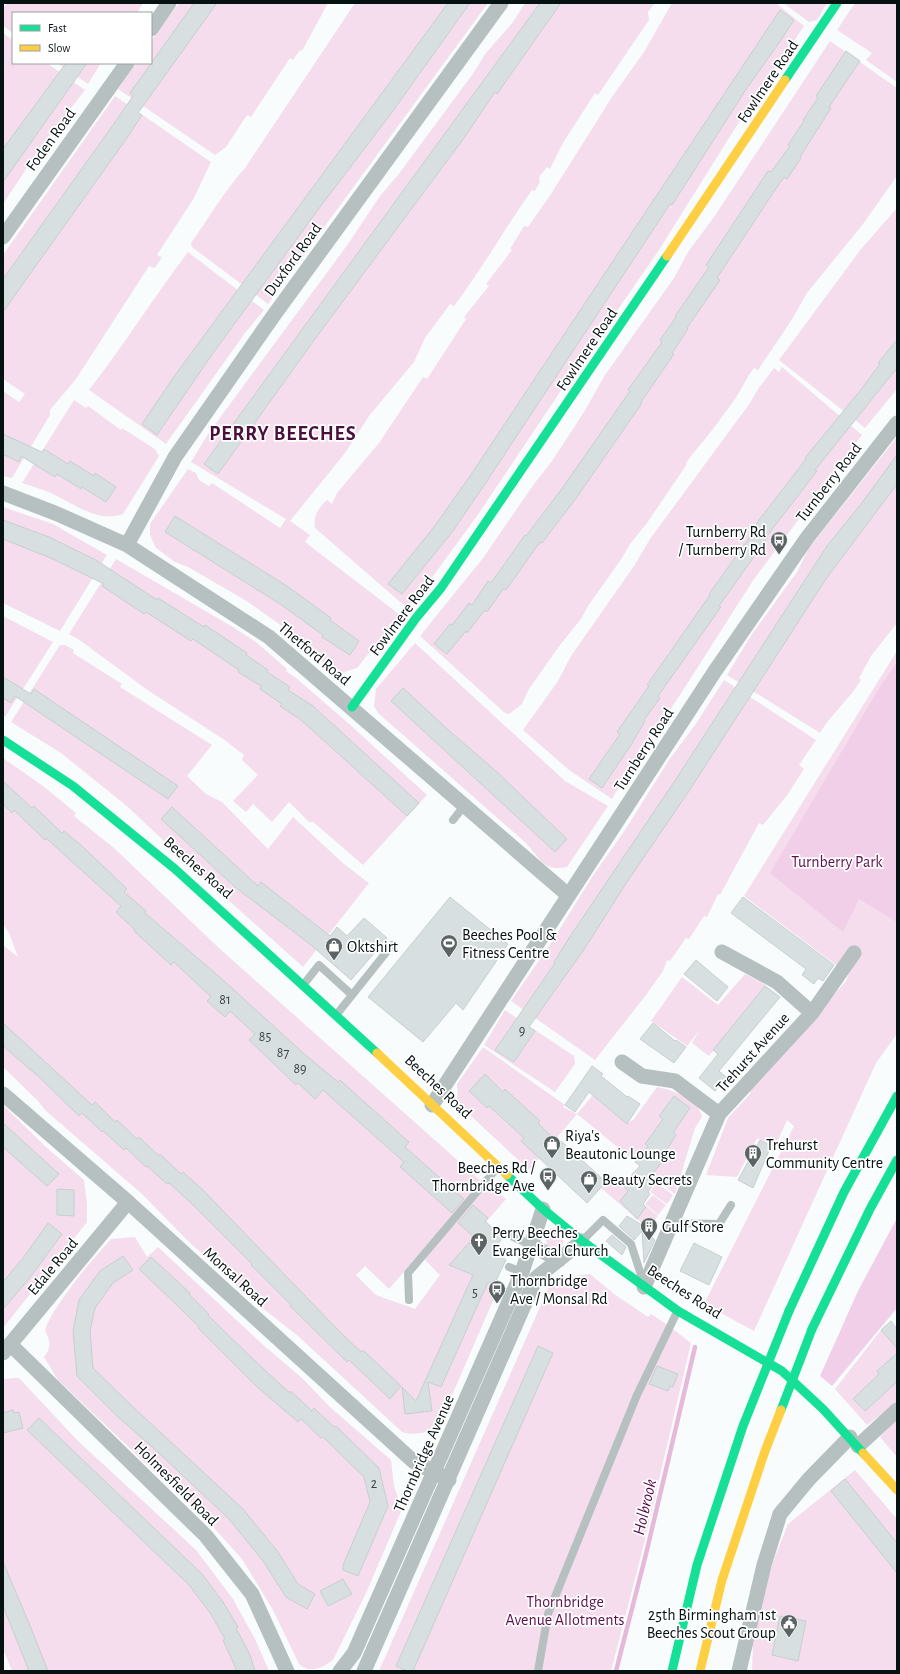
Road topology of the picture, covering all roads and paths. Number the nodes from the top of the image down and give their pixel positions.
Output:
1 (169, 3) edge
2 (501, 3) edge
3 (837, 3) edge
4 (152, 28) edge
5 (126, 64) edge
6 (3, 237) edge
7 (897, 423) edge
8 (3, 493) edge
9 (126, 545) junction
10 (352, 707) junction
11 (3, 740) edge
12 (464, 806) junction
13 (453, 820) dead end
14 (568, 895) junction
15 (392, 945) dead end
16 (722, 952) dead end
17 (854, 954) dead end
18 (303, 984) junction
19 (352, 995) junction
20 (812, 1013) junction
21 (336, 1014) junction
22 (622, 1062) dead end
23 (3, 1094) edge
24 (897, 1096) edge
25 (432, 1105) junction
26 (719, 1114) junction
27 (897, 1160) edge
28 (499, 1167) junction
29 (128, 1202) junction
30 (731, 1204) dead end
31 (543, 1209) junction
32 (672, 1223) junction
33 (509, 1235) dead end
34 (582, 1241) junction
35 (531, 1245) junction
36 (559, 1260) junction
37 (644, 1287) junction
38 (409, 1300) dead end
39 (678, 1311) junction
40 (7, 1349) edge
41 (897, 1410) edge
42 (854, 1441) junction
43 (434, 1474) junction
44 (449, 1480) junction
45 (897, 1490) edge
46 (287, 1671) edge
47 (340, 1671) edge
48 (364, 1671) edge
49 (538, 1671) edge
50 (672, 1671) edge
51 (700, 1671) edge
52 (739, 1671) edge

1 - 4 street
2 - 9 street, Duxford Road
3 - 10 main road, Fowlmere Road
5 - 6 street, Foden Road
7 - 14 street, Turnberry Road
8 - 9 street, Thetford Road
9 - 10 street, Thetford Road
10 - 12 street, Thetford Road
11 - 18 main road, Beeches Road
12 - 13 lane
12 - 14 street, Thetford Road
14 - 25 street, Turnberry Road
15 - 19 lane
16 - 20 street, Trehurst Avenue
17 - 20 street, Trehurst Avenue
18 - 19 lane
18 - 21 main road, Beeches Road
19 - 21 lane
20 - 26 street, Trehurst Avenue
21 - 25 main road, Beeches Road
22 - 26 street, Trehurst Avenue
23 - 29 street, Monsal Road
24 - 50 main road, bridge
25 - 28 main road, Beeches Road
26 - 32 street, Trehurst Avenue
27 - 51 main road, bridge
28 - 31 main road, Beeches Road
28 - 38 lane
29 - 40 street, Edale Road
29 - 43 street, Monsal Road
30 - 32 lane
31 - 34 main road, Beeches Road
31 - 35 street, Thornbridge Avenue
32 - 37 street, Trehurst Avenue
33 - 35 lane
34 - 36 street
34 - 37 main road, Beeches Road
34 - 37 lane
35 - 36 street
35 - 43 street, Thornbridge Avenue
36 - 44 street
37 - 39 main road, Beeches Road
39 - 42 main road, Beeches Road
39 - 49 lane
40 - 46 street, Holmesfield Road
41 - 42 street
42 - 45 main road, Beeches Road
42 - 52 street
43 - 44 street, Monsal Road
43 - 47 street, Thornbridge Avenue
44 - 48 street

